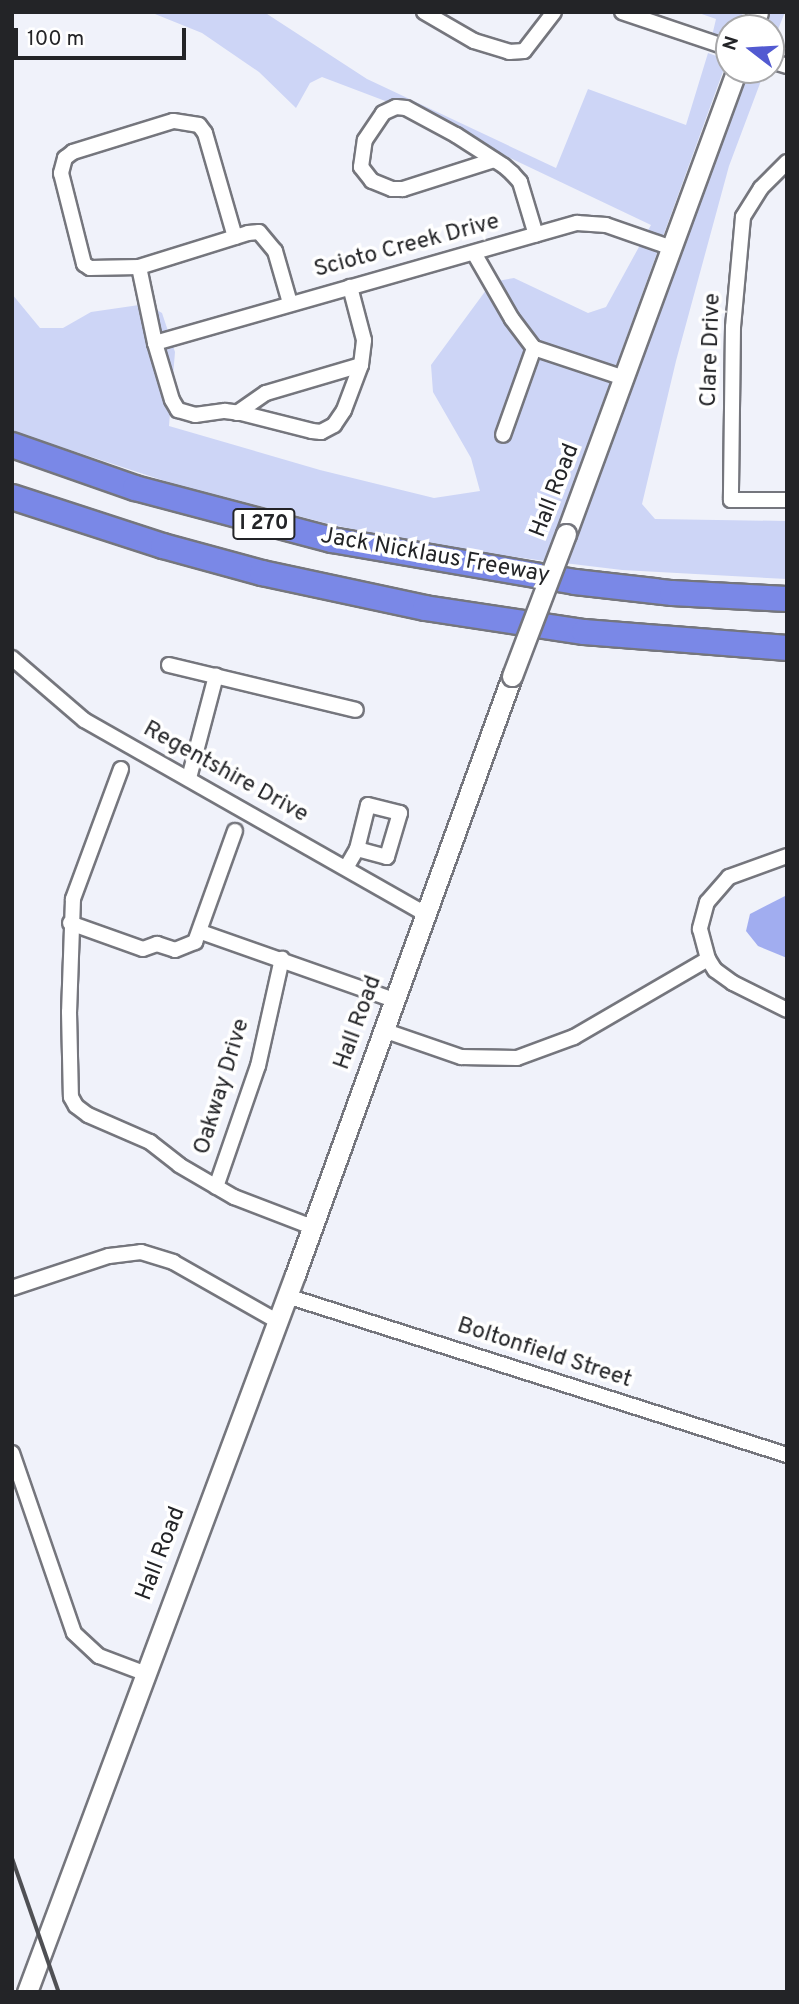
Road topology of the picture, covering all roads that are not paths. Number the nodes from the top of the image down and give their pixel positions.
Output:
1 (424, 12) edge
2 (554, 12) edge
3 (622, 12) edge
4 (715, 43) edge
5 (732, 84) edge
6 (494, 160) junction
7 (787, 163) edge
8 (536, 235) junction
9 (235, 237) junction
10 (671, 248) junction
11 (474, 253) junction
12 (139, 267) junction
13 (350, 287) junction
14 (290, 303) junction
15 (155, 343) junction
16 (534, 348) junction
17 (361, 365) junction
18 (624, 378) junction
19 (237, 413) junction
20 (503, 435) dead end
21 (12, 445) edge
22 (12, 497) edge
23 (787, 500) edge
24 (787, 599) edge
25 (787, 648) edge
26 (12, 658) edge
27 (169, 665) dead end
28 (216, 676) junction
29 (356, 710) dead end
30 (121, 769) dead end
31 (189, 778) junction
32 (235, 831) dead end
33 (357, 849) dead end
34 (787, 856) edge
35 (346, 869) junction
36 (425, 914) junction
37 (70, 923) junction
38 (201, 932) junction
39 (282, 959) junction
40 (708, 959) junction
41 (394, 1000) junction
42 (787, 1010) edge
43 (383, 1030) junction
44 (216, 1187) junction
45 (312, 1227) junction
46 (12, 1288) edge
47 (287, 1296) junction
48 (277, 1321) junction
49 (12, 1452) edge
50 (787, 1455) edge
51 (144, 1674) junction
52 (27, 1992) edge

1 - 2 street
3 - 4 street
5 - 10 main road, Hall Road
6 - 6 street
6 - 8 street
7 - 23 street, Clare Drive
8 - 10 street, Scioto Creek Drive
8 - 11 street, Scioto Creek Drive
9 - 12 street
9 - 12 street
9 - 14 street
10 - 18 main road, Hall Road
11 - 13 street, Scioto Creek Drive
11 - 16 street
12 - 15 street
13 - 14 street, Scioto Creek Drive
13 - 17 street
14 - 15 street, Scioto Creek Drive
15 - 19 street
16 - 18 street
16 - 20 street
17 - 19 street
17 - 19 street
18 - 36 main road, Hall Road, bridge
21 - 24 highway, Jack Nicklaus Freeway / I 270
22 - 25 highway, I 270
26 - 31 street, Regentshire Drive
27 - 28 street
28 - 29 street
28 - 31 street
30 - 37 street
31 - 35 street, Regentshire Drive
32 - 38 street
33 - 35 street
34 - 40 street
35 - 36 street, Regentshire Drive
36 - 41 main road, Hall Road
37 - 38 street
37 - 44 street
38 - 39 street
39 - 41 street
39 - 44 street, Oakway Drive
40 - 42 street
40 - 43 street
41 - 43 main road, Hall Road
43 - 45 main road, Hall Road
44 - 45 street
45 - 47 main road, Hall Road
46 - 48 street
47 - 48 main road, Hall Road
47 - 50 street, Boltonfield Street
48 - 51 main road, Hall Road
49 - 51 street
51 - 52 main road, Hall Road

